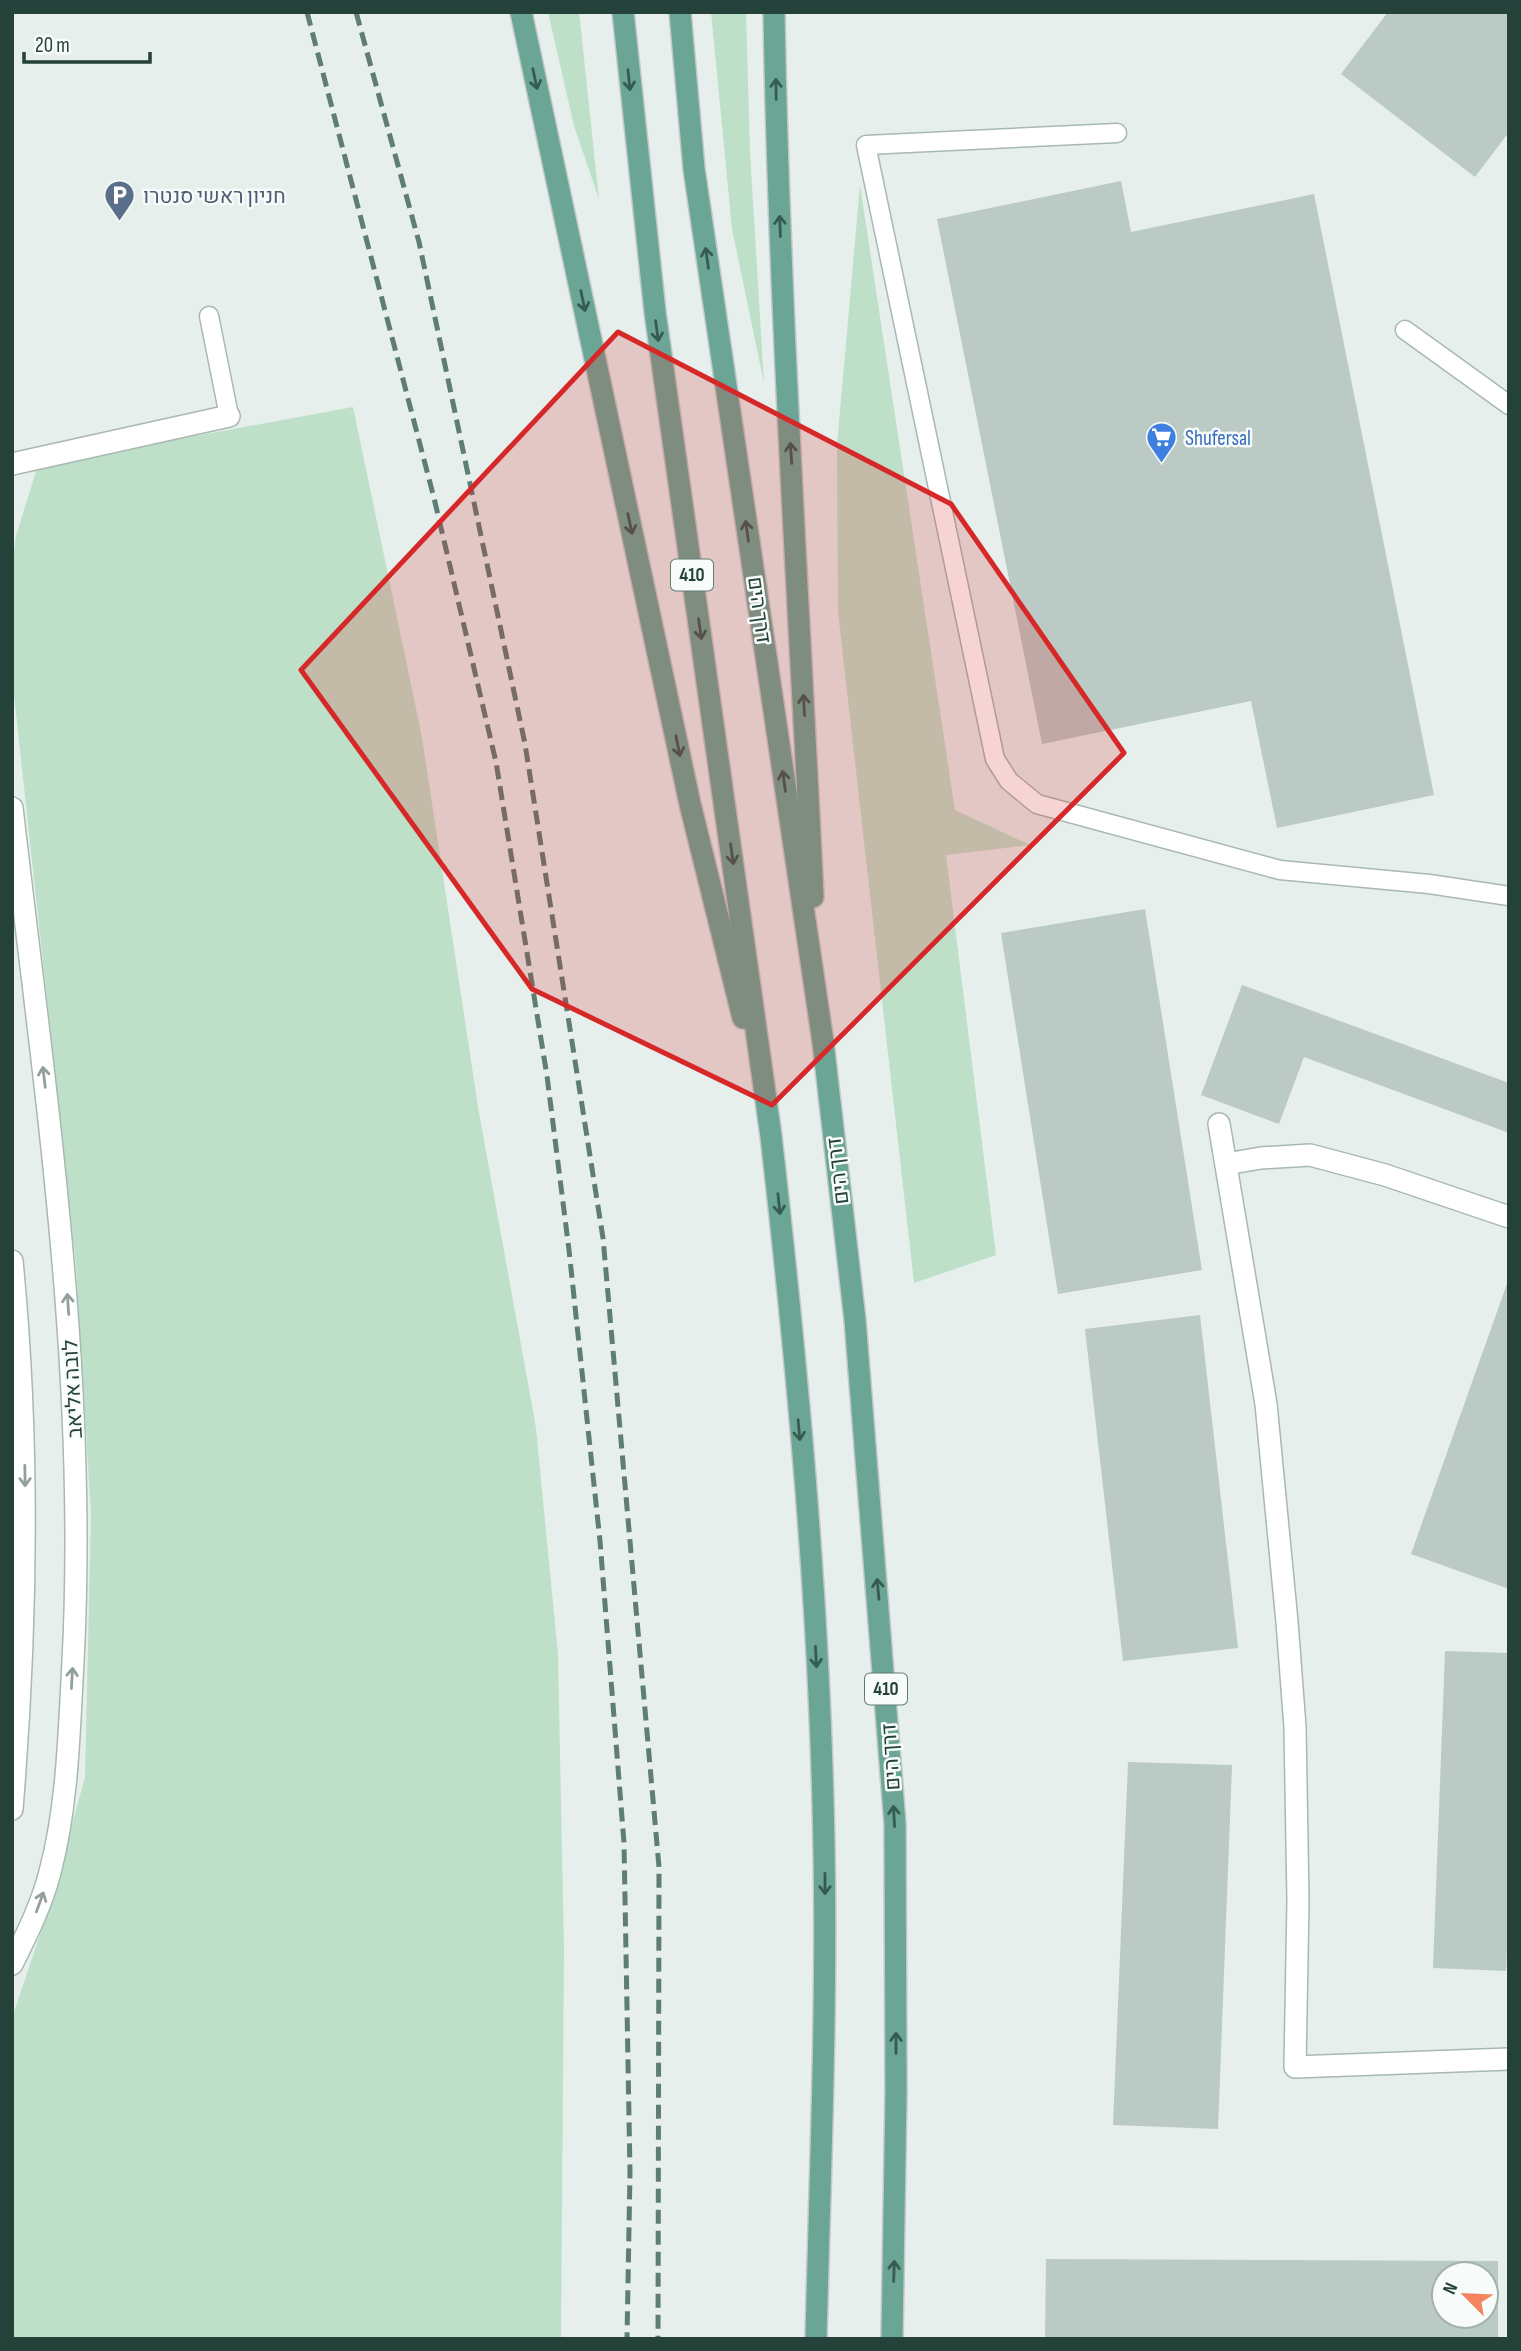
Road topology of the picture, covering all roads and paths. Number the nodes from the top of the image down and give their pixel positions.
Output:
1 (520, 12) edge
2 (623, 12) edge
3 (680, 12) edge
4 (774, 12) edge
5 (1117, 133) dead end
6 (209, 316) dead end
7 (1405, 330) dead end
8 (1509, 405) edge
9 (229, 416) joint
10 (12, 464) edge
11 (12, 808) edge
12 (1509, 896) edge
13 (823, 1042) junction
14 (1219, 1124) dead end
15 (771, 1136) junction
16 (1226, 1164) junction
17 (1509, 1217) edge
18 (12, 1261) edge
19 (12, 1809) edge
20 (12, 1964) edge
21 (1509, 2059) edge
22 (816, 2339) edge
23 (892, 2339) edge

1 -> 15 main road
2 -> 15 main road, 410
13 -> 3 main road, דרך הים / 410
13 -> 4 main road
5 - 12 lane
6 - 9 lane
7 - 8 lane
9 - 10 street
20 -> 11 street, לובה אליאב
23 -> 13 main road, דרך הים / 410
14 - 16 street
15 -> 22 main road, 410
16 - 17 street
16 - 21 street
18 -> 19 street

